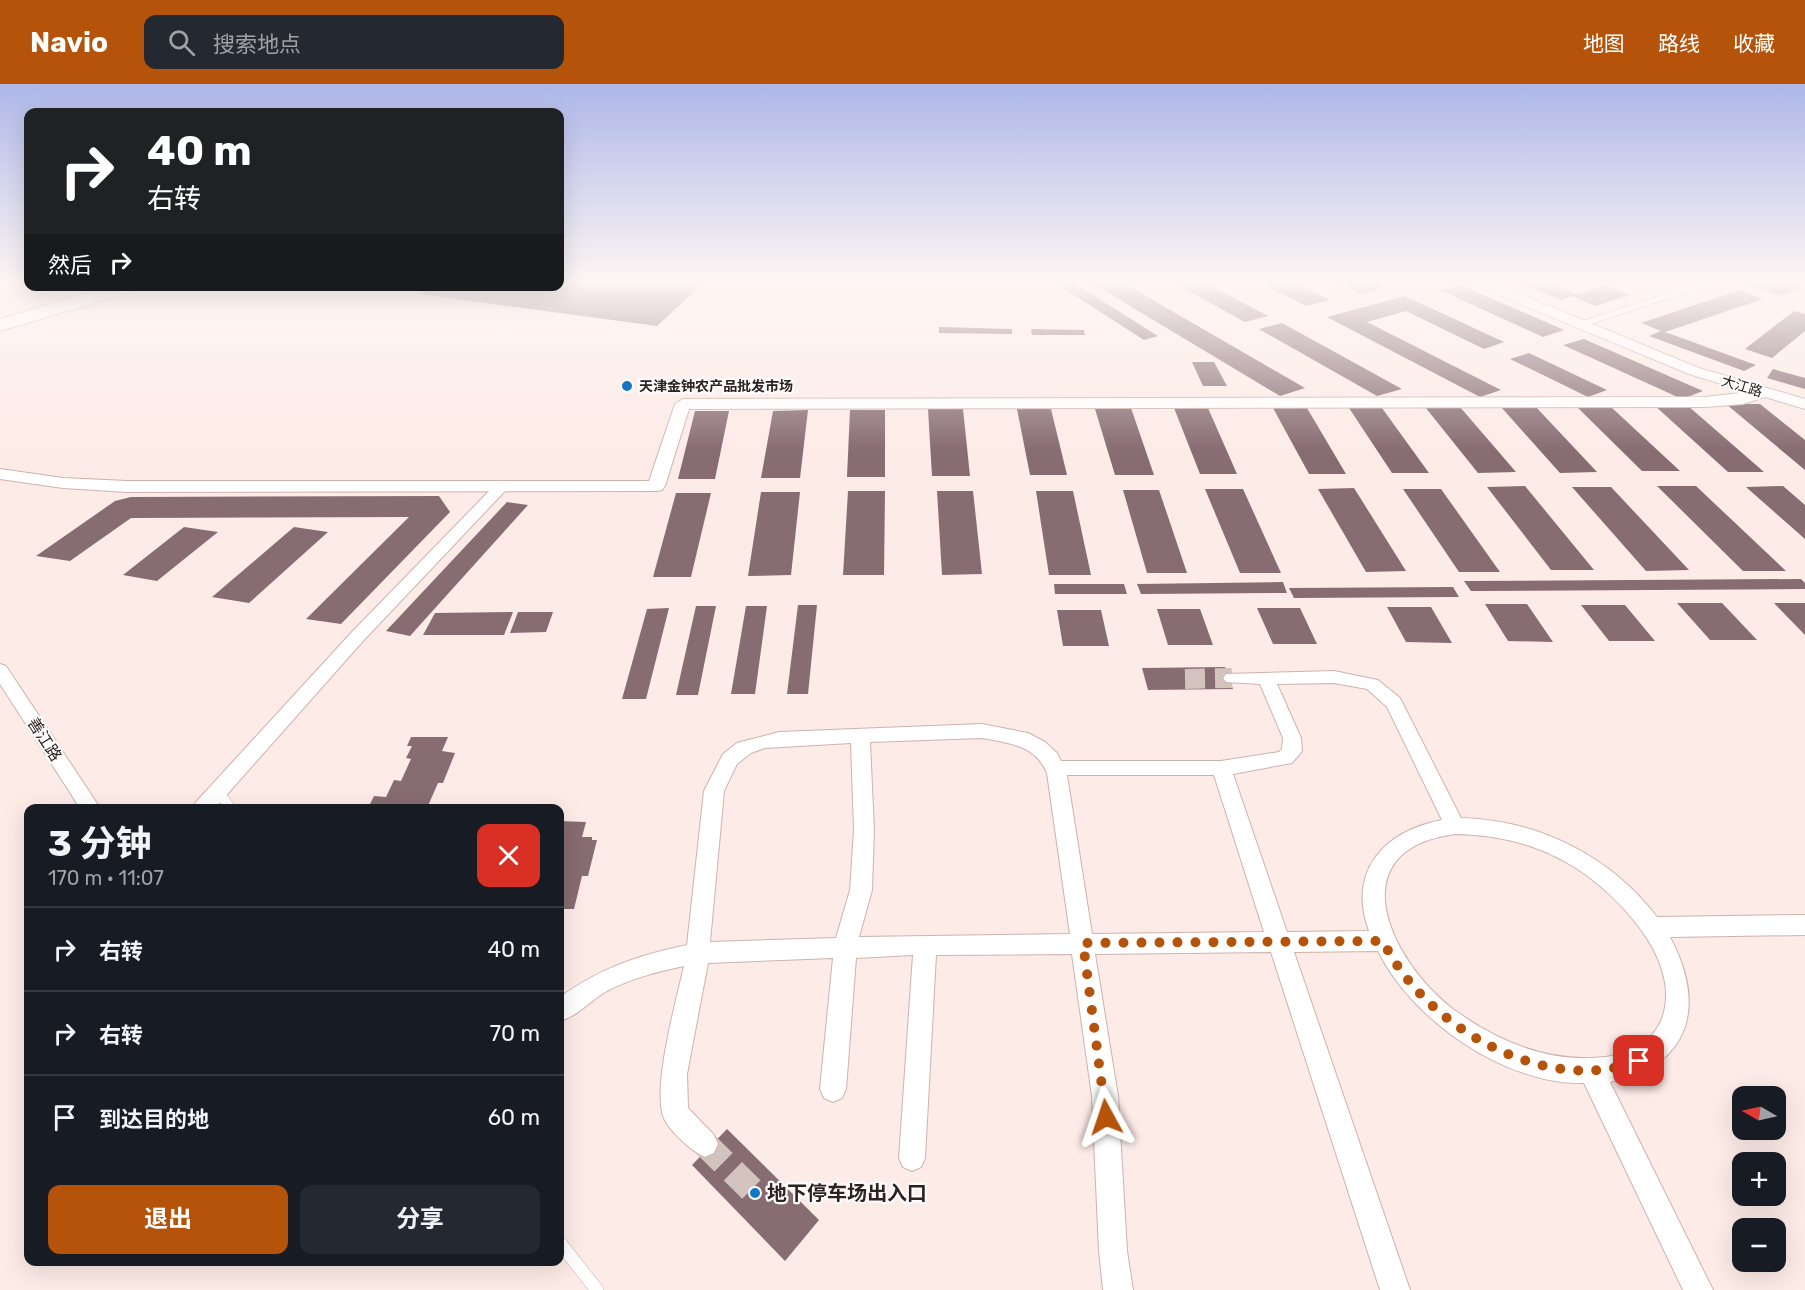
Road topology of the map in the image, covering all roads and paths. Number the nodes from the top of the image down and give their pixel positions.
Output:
1 (1618, 338) edge
2 (1765, 392) junction
3 (1805, 403) edge
4 (0, 474) edge
5 (500, 488) junction
6 (0, 670) edge
7 (1232, 678) tunnel mouth
8 (1266, 678) junction
9 (860, 736) junction
10 (1055, 768) junction
11 (1221, 768) junction
12 (218, 791) junction
13 (87, 804) edge
14 (207, 804) edge
15 (227, 804) edge
16 (1455, 826) junction
17 (1805, 926) edge
18 (1652, 927) junction
19 (1278, 940) junction
20 (1383, 941) junction
21 (1083, 943) junction
22 (925, 945) junction
23 (845, 947) junction
24 (698, 953) junction
25 (564, 1007) edge
26 (1591, 1071) junction
27 (833, 1089) dead end
28 (705, 1144) tunnel mouth
29 (912, 1158) dead end
30 (564, 1248) edge
31 (597, 1290) edge
32 (1118, 1290) edge
33 (1395, 1290) edge
34 (1698, 1290) edge

1 - 2 street, 大江路
2 - 3 street, 大江路
2 - 5 street
4 - 5 street
5 - 12 street
6 - 13 street, 善江路
7 - 8 street
8 - 11 street
8 - 16 street
9 - 10 street
9 - 23 street
9 - 24 street
10 - 11 street
10 - 21 street
11 - 19 street
12 - 14 street
12 - 15 lane
16 - 18 street
16 - 20 street
17 - 18 street
18 - 26 street
19 - 20 street
19 - 21 street
19 - 33 street
20 - 26 street
21 - 22 street
21 - 32 street
22 - 23 street
22 - 29 street
23 - 24 street
23 - 27 street
24 - 25 street
24 - 28 street
26 - 34 street
30 - 31 lane

